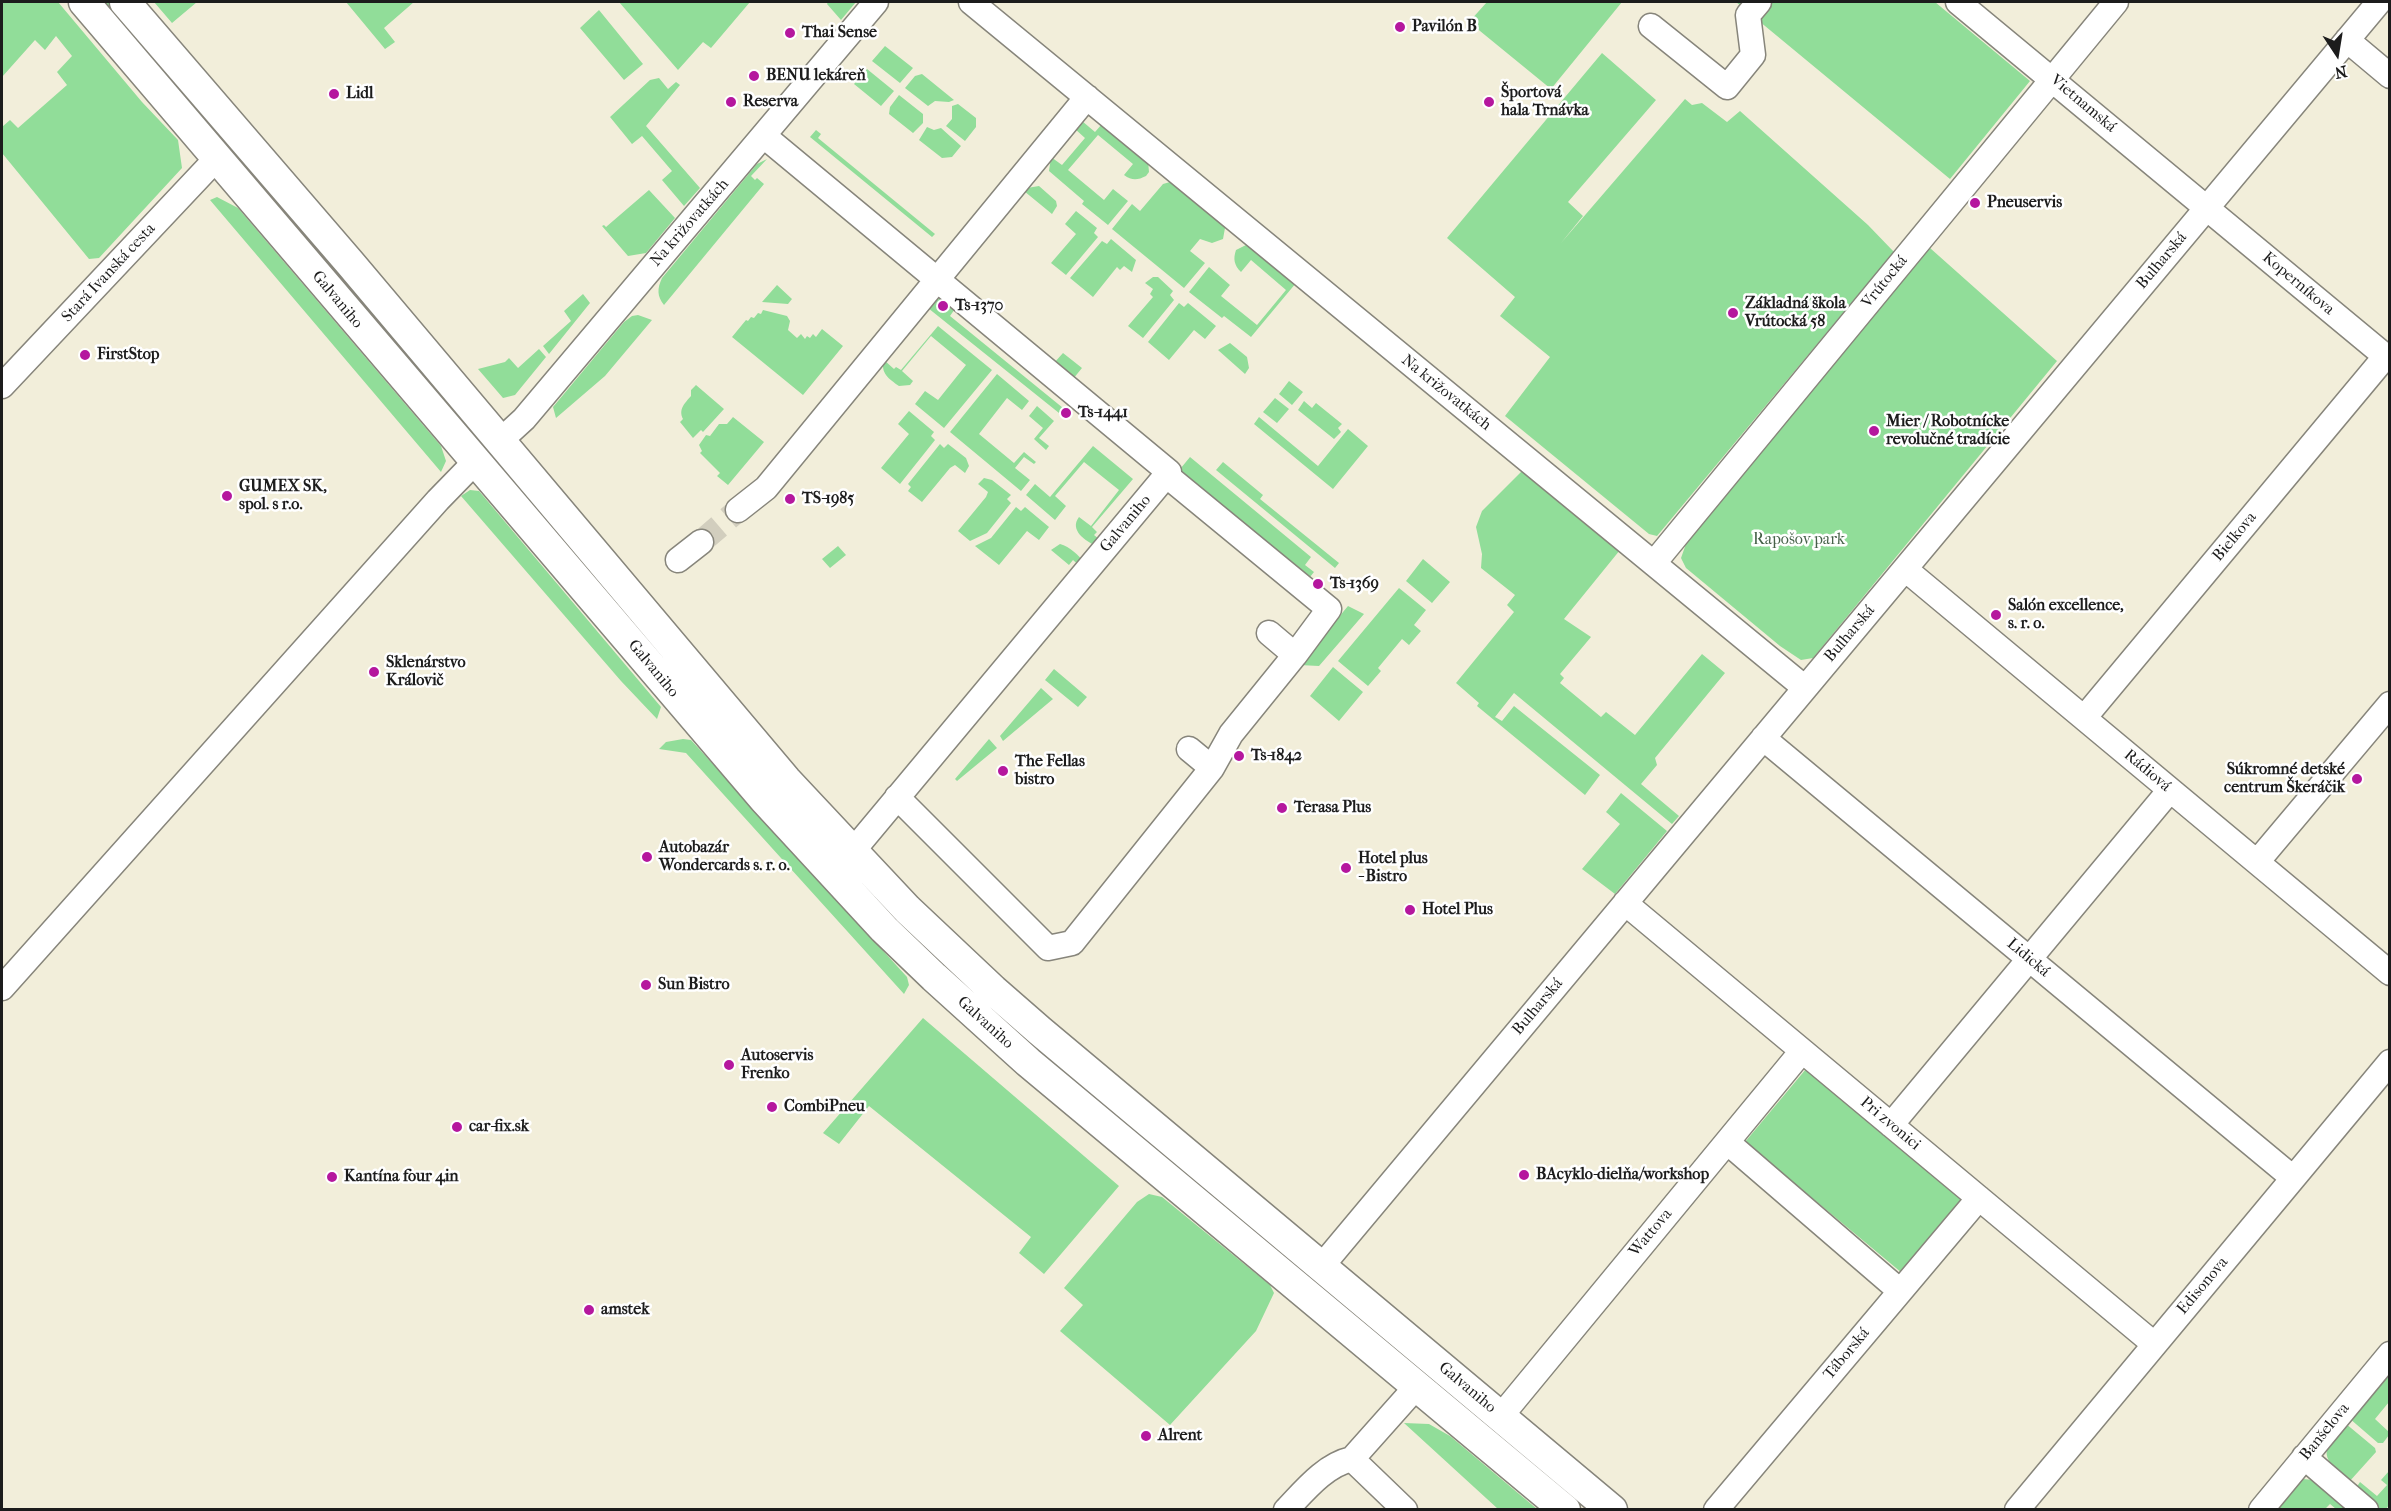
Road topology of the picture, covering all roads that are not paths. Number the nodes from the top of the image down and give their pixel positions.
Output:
1 (84, 2) edge
2 (125, 2) edge
3 (876, 2) edge
4 (971, 2) edge
5 (1759, 2) edge
6 (1958, 2) edge
7 (2116, 2) edge
8 (2379, 2) edge
9 (1651, 26) dead end
10 (2347, 40) junction
11 (2390, 76) edge
12 (2052, 79) junction
13 (1088, 97) junction
14 (239, 135) junction
15 (764, 136) junction
16 (216, 159) junction
17 (2207, 207) junction
18 (938, 280) junction
19 (2387, 358) edge
20 (2, 386) edge
21 (500, 441) junction
22 (475, 462) junction
23 (1168, 474) junction
24 (738, 510) tunnel mouth
25 (701, 542) tunnel mouth
26 (678, 561) dead end
27 (1654, 563) junction
28 (1905, 568) junction
29 (1269, 633) dead end
30 (1294, 655) junction
31 (1805, 688) junction
32 (2390, 704) edge
33 (2084, 718) junction
34 (1763, 738) junction
35 (1189, 749) dead end
36 (1212, 768) junction
37 (2170, 790) junction
38 (897, 797) junction
39 (852, 852) junction
40 (2257, 862) junction
41 (1625, 903) junction
42 (2029, 959) junction
43 (2390, 973) edge
44 (2, 988) edge
45 (1802, 1051) junction
46 (2390, 1062) edge
47 (1891, 1125) junction
48 (1727, 1142) junction
49 (2293, 1178) junction
50 (1979, 1198) junction
51 (1321, 1267) junction
52 (1284, 1277) junction
53 (1900, 1291) junction
54 (2154, 1344) junction
55 (2390, 1354) edge
56 (1417, 1386) junction
57 (1501, 1416) junction
58 (2304, 1457) junction
59 (1352, 1459) junction
60 (1286, 1509) edge
61 (1405, 1509) edge
62 (1565, 1509) edge
63 (1612, 1509) edge
64 (1716, 1509) edge
65 (2017, 1509) edge
66 (2261, 1509) edge
67 (2366, 1509) edge

1 - 16 main road, Galvaniho
2 - 14 main road, Galvaniho
3 - 15 street, Na križovatkách
4 - 13 street, Na križovatkách
5 - 9 street
6 - 12 street, Vietnamská
7 - 12 street, Vrútocká
8 - 10 street, Bulharská
10 - 11 street
10 - 17 street, Bulharská
12 - 17 street, Vietnamská
12 - 27 street, Vrútocká
13 - 18 street
13 - 27 street, Na križovatkách
14 - 16 main road
14 - 21 main road, Galvaniho
15 - 18 street
15 - 21 street, Na križovatkách
16 - 20 street, Stará Ivanská cesta
16 - 22 main road, Galvaniho
17 - 19 street, Koperníkova
17 - 28 street, Bulharská
18 - 23 street
18 - 24 street
19 - 33 street, Bielkova
21 - 22 main road
21 - 39 main road, Galvaniho
22 - 44 street
22 - 52 main road, Galvaniho
23 - 30 street
23 - 38 street, Galvaniho
25 - 26 street
27 - 31 street, Na križovatkách
28 - 31 street, Bulharská
28 - 33 street, Rádiová
29 - 30 street
30 - 36 street
31 - 34 street, Bulharská
32 - 40 street
33 - 37 street, Rádiová
34 - 41 street, Bulharská
34 - 42 street, Lidická
35 - 36 street
36 - 38 street
37 - 40 street, Rádiová
37 - 42 street
38 - 39 street, Galvaniho
39 - 51 main road, Galvaniho
40 - 43 street, Rádiová
41 - 45 street, Pri zvonici
41 - 51 street, Bulharská
42 - 47 street
42 - 49 street, Lidická
45 - 47 street, Pri zvonici
45 - 48 street, Wattova
46 - 49 street, Edisonova
47 - 50 street, Pri zvonici
48 - 53 street
48 - 57 street, Wattova
49 - 54 street, Edisonova
50 - 53 street, Táborská
50 - 54 street, Pri zvonici
51 - 52 main road
51 - 57 main road, Galvaniho
52 - 56 main road, Galvaniho
53 - 64 street, Táborská
54 - 65 street, Edisonova
55 - 58 street, Banšelova
56 - 59 street
56 - 62 main road, Galvaniho
57 - 63 main road, Galvaniho
58 - 66 street, Banšelova
58 - 67 street
59 - 60 street
59 - 61 street

